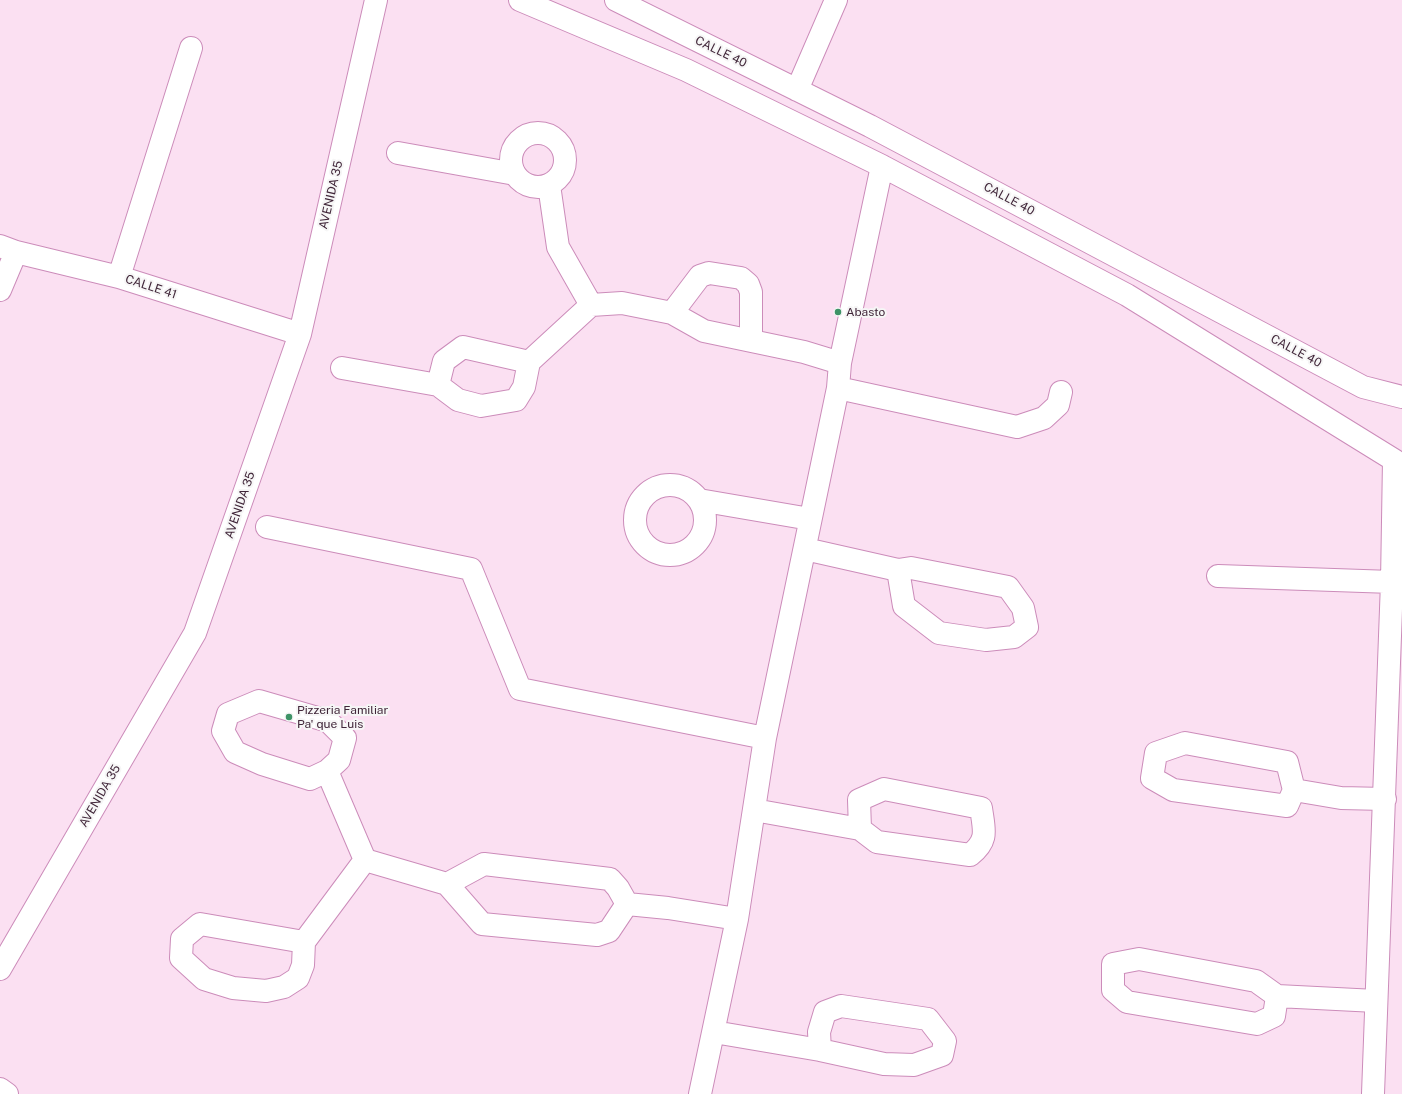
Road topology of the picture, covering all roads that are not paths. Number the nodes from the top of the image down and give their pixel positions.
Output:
1 (376, 0) edge
2 (520, 0) edge
3 (616, 0) edge
4 (836, 0) edge
5 (191, 48) dead end
6 (797, 90) junction
7 (398, 153) dead end
8 (882, 166) junction
9 (515, 174) junction
10 (548, 185) junction
11 (8, 249) edge
12 (119, 277) junction
13 (0, 290) edge
14 (592, 305) junction
15 (672, 314) junction
16 (300, 334) junction
17 (751, 340) junction
18 (529, 362) junction
19 (840, 363) junction
20 (342, 368) dead end
21 (438, 385) junction
22 (838, 388) junction
23 (1061, 392) dead end
24 (1402, 398) edge
25 (700, 500) dead end
26 (810, 520) junction
27 (267, 527) dead end
28 (805, 549) junction
29 (898, 570) junction
30 (1218, 576) dead end
31 (1392, 582) junction
32 (765, 738) junction
33 (327, 771) junction
34 (1294, 790) junction
35 (1385, 799) junction
36 (754, 810) junction
37 (860, 829) junction
38 (365, 860) junction
39 (447, 884) junction
40 (627, 904) junction
41 (738, 919) junction
42 (304, 942) junction
43 (3, 957) edge
44 (1277, 996) junction
45 (1376, 1001) junction
46 (714, 1032) junction
47 (820, 1050) junction
48 (0, 1089) edge
49 (7, 1094) edge
50 (700, 1094) edge
51 (1373, 1094) edge

1 - 16 street, AVENIDA 35
2 - 8 street
3 - 6 street, CALLE 40
4 - 6 street
5 - 12 street
6 - 24 street, CALLE 40
7 - 9 street
8 - 19 street
8 - 31 street
9 - 10 street
9 - 10 street
10 - 14 street
11 - 12 street, CALLE 41
11 - 13 street
12 - 16 street, CALLE 41
14 - 15 street
14 - 18 street
15 - 17 street
15 - 17 street
16 - 43 street, AVENIDA 35
17 - 19 street
18 - 21 street
18 - 21 street
19 - 22 street
20 - 21 street
22 - 23 street
22 - 26 street
25 - 26 street
26 - 28 street
27 - 32 street
28 - 29 street
28 - 32 street
29 - 29 street
30 - 31 street
31 - 35 street
32 - 36 street
33 - 33 street
33 - 38 street
34 - 34 street
34 - 35 street
35 - 45 street
36 - 37 street
36 - 41 street
37 - 37 street
38 - 39 street
38 - 42 street
39 - 40 street
39 - 40 street
40 - 41 street
41 - 46 street
42 - 42 street
44 - 44 street
44 - 45 street
45 - 51 street
46 - 47 street
46 - 50 street
47 - 47 street
48 - 49 street

